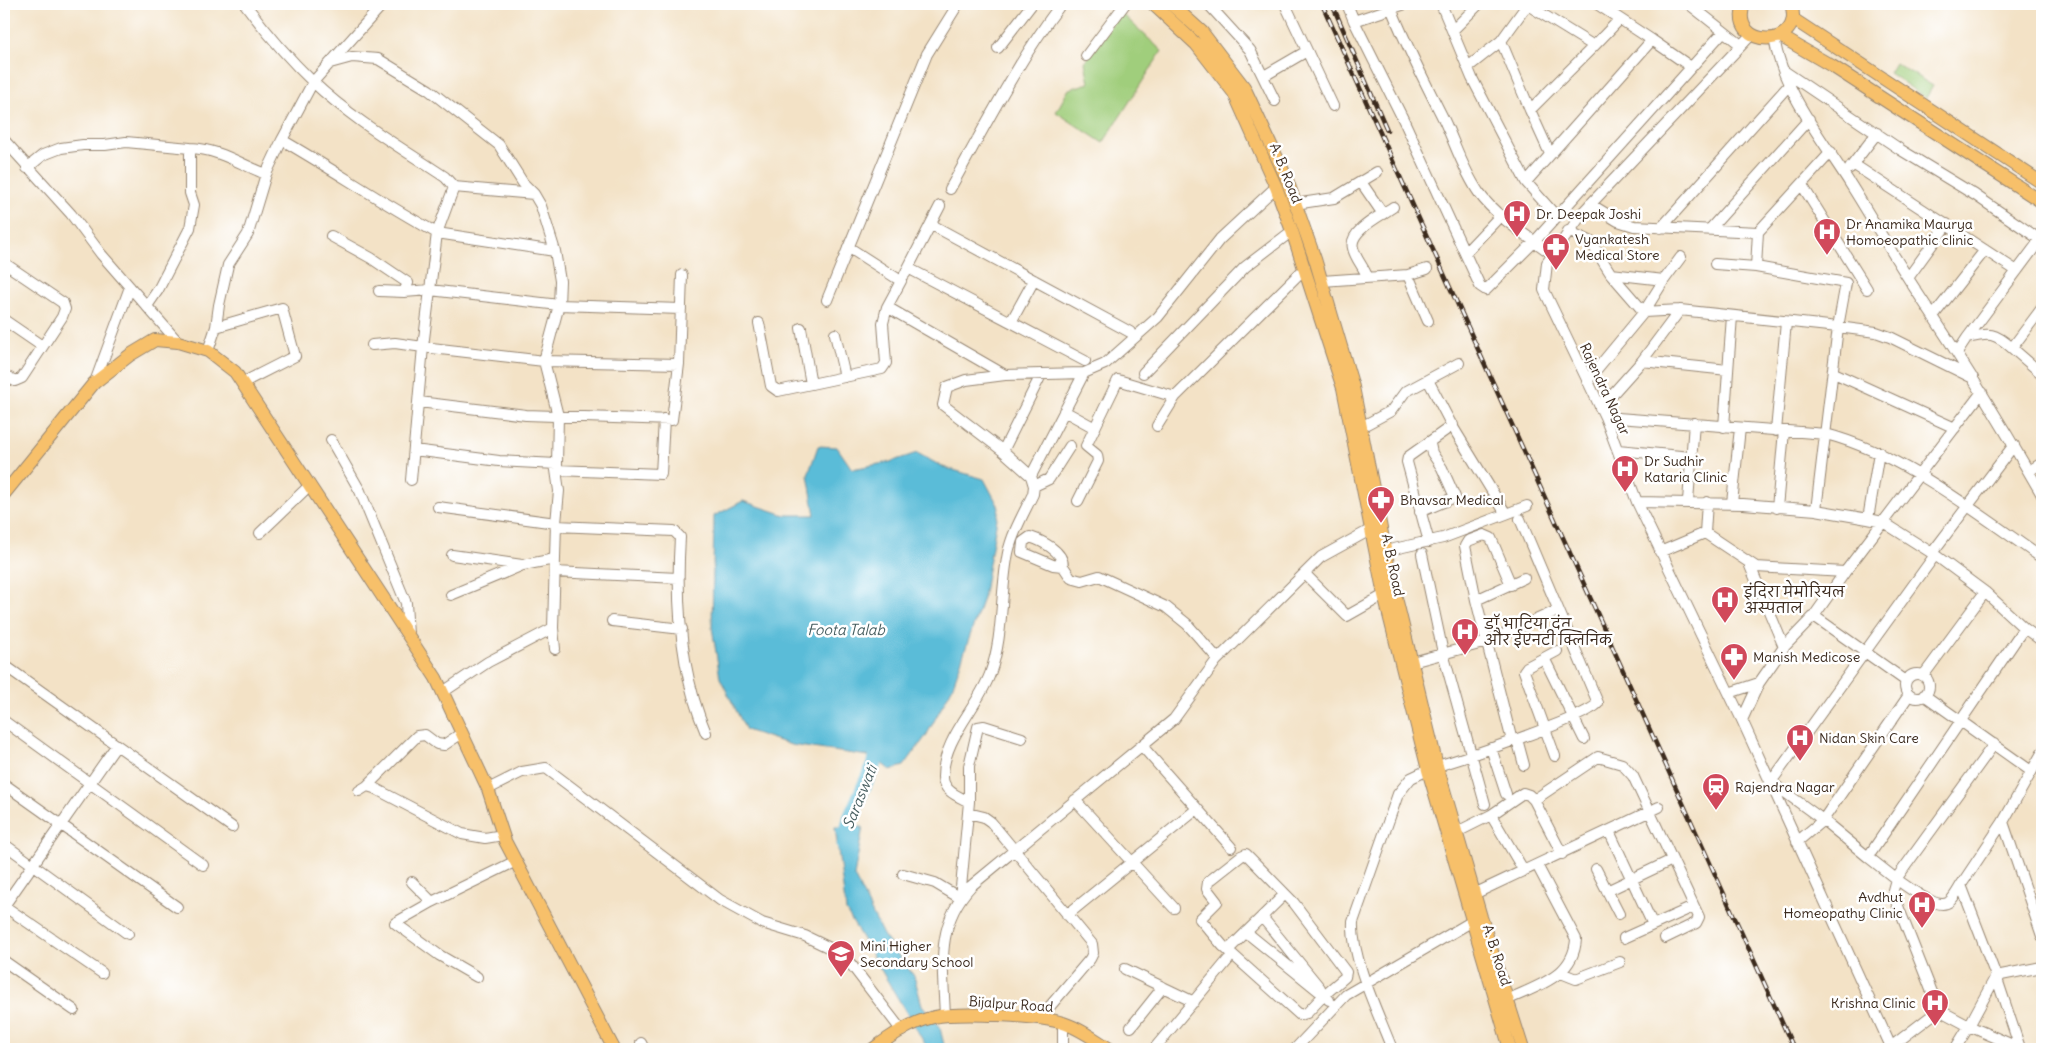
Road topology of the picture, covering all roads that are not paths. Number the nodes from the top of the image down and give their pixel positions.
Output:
1 (245, 4) edge
2 (382, 4) edge
3 (958, 4) edge
4 (1032, 4) edge
5 (1061, 4) edge
6 (1125, 4) edge
7 (1153, 4) edge
8 (1171, 4) edge
9 (1208, 4) edge
10 (1285, 4) edge
11 (1346, 4) edge
12 (1405, 4) edge
13 (1441, 4) edge
14 (1479, 4) edge
15 (1526, 4) edge
16 (1597, 4) edge
17 (1689, 4) edge
18 (1744, 4) edge
19 (1791, 4) edge
20 (1390, 7) edge
21 (1620, 19) junction
22 (1792, 19) junction
23 (1354, 21) junction
24 (1454, 30) junction
25 (1723, 32) junction
26 (1752, 34) junction
27 (1777, 37) junction
28 (1652, 40) junction
29 (1501, 41) junction
30 (1742, 45) junction
31 (1594, 46) junction
32 (998, 48) dead end
33 (1307, 50) junction
34 (1086, 56) dead end
35 (330, 63) junction
36 (1468, 67) junction
37 (1691, 68) junction
38 (1783, 71) junction
39 (1264, 76) junction
40 (313, 82) junction
41 (1790, 84) junction
42 (1275, 101) dead end
43 (1334, 106) dead end
44 (1530, 110) junction
45 (1809, 119) junction
46 (1877, 133) junction
47 (4, 140) edge
48 (282, 140) junction
49 (190, 148) junction
50 (1831, 152) junction
51 (1550, 154) junction
52 (1853, 164) junction
53 (27, 168) junction
54 (1377, 172) dead end
55 (266, 174) junction
56 (1845, 175) junction
57 (1361, 182) junction
58 (1526, 182) junction
59 (2042, 183) edge
60 (1802, 186) junction
61 (454, 187) junction
62 (1276, 187) junction
63 (950, 189) dead end
64 (534, 194) junction
65 (2042, 202) edge
66 (1295, 204) junction
67 (1590, 204) junction
68 (940, 206) dead end
69 (1393, 208) dead end
70 (1383, 214) junction
71 (1501, 215) junction
72 (1557, 217) junction
73 (1947, 224) junction
74 (932, 225) junction
75 (1661, 228) junction
76 (1710, 229) junction
77 (1292, 231) junction
78 (1568, 231) junction
79 (1758, 232) junction
80 (437, 233) junction
81 (331, 236) dead end
82 (2041, 240) edge
83 (1535, 241) junction
84 (848, 248) junction
85 (1985, 250) junction
86 (555, 251) junction
87 (1465, 253) junction
88 (1552, 254) junction
89 (1681, 257) dead end
90 (4, 263) edge
91 (1715, 264) dead end
92 (1756, 267) junction
93 (908, 268) junction
94 (1305, 268) junction
95 (1427, 268) dead end
96 (2017, 271) junction
97 (1611, 274) junction
98 (682, 275) dead end
99 (1408, 275) junction
100 (1367, 276) junction
101 (1908, 278) junction
102 (1034, 280) junction
103 (1664, 280) junction
104 (901, 281) junction
105 (1322, 281) junction
106 (1846, 283) junction
107 (130, 287) junction
108 (430, 290) junction
109 (379, 291) dead end
110 (404, 292) junction
111 (827, 300) dead end
112 (559, 305) junction
113 (146, 306) junction
114 (887, 307) junction
115 (2042, 308) edge
116 (681, 309) junction
117 (1680, 310) junction
118 (1644, 312) junction
119 (1934, 315) junction
120 (1732, 316) junction
121 (4, 320) edge
122 (1428, 321) dead end
123 (1011, 322) junction
124 (1786, 322) junction
125 (759, 323) dead end
126 (216, 327) junction
127 (1838, 327) junction
128 (801, 328) dead end
129 (1130, 332) dead end
130 (835, 334) dead end
131 (1967, 338) junction
132 (178, 342) junction
133 (372, 345) dead end
134 (42, 346) junction
135 (423, 347) junction
136 (2012, 348) junction
137 (208, 351) junction
138 (1957, 353) junction
139 (544, 361) junction
140 (1085, 361) dead end
141 (1642, 361) junction
142 (1459, 363) dead end
143 (679, 364) junction
144 (1728, 370) junction
145 (1084, 373) junction
146 (1143, 373) dead end
147 (1834, 373) junction
148 (2042, 374) edge
149 (4, 375) edge
150 (1005, 375) junction
151 (1041, 375) junction
152 (844, 377) junction
153 (1973, 378) junction
154 (1428, 380) junction
155 (1587, 381) junction
156 (242, 383) junction
157 (94, 384) junction
158 (811, 384) junction
159 (1982, 392) junction
160 (1175, 397) junction
161 (419, 402) junction
162 (1064, 411) junction
163 (1602, 412) junction
164 (558, 416) junction
165 (664, 420) junction
166 (1694, 424) junction
167 (1453, 425) junction
168 (1157, 426) dead end
169 (1724, 426) junction
170 (1361, 427) junction
171 (1095, 428) junction
172 (1740, 428) junction
173 (1955, 428) junction
174 (1780, 431) junction
175 (1826, 434) junction
176 (331, 440) dead end
177 (1430, 444) junction
178 (2014, 445) junction
179 (1070, 446) dead end
180 (414, 450) junction
181 (1618, 450) junction
182 (1003, 451) junction
183 (1879, 452) junction
184 (1691, 457) junction
185 (2042, 463) edge
186 (557, 467) junction
187 (2029, 471) junction
188 (1919, 475) junction
189 (411, 480) dead end
190 (1033, 481) junction
191 (310, 485) junction
192 (4, 494) edge
193 (2042, 496) edge
194 (1078, 501) dead end
195 (1688, 501) junction
196 (1637, 502) junction
197 (1707, 502) junction
198 (1732, 503) junction
199 (1527, 506) dead end
200 (1965, 506) junction
201 (438, 507) dead end
202 (1776, 508) junction
203 (1816, 510) junction
204 (1420, 512) junction
205 (1506, 514) junction
206 (1868, 519) junction
207 (1520, 520) dead end
208 (1883, 522) junction
209 (556, 524) junction
210 (1370, 530) junction
211 (260, 533) dead end
212 (1705, 533) junction
213 (1429, 542) junction
214 (1385, 551) junction
215 (1660, 552) junction
216 (1422, 554) dead end
217 (1933, 554) junction
218 (452, 555) dead end
219 (2042, 558) edge
220 (555, 559) junction
221 (523, 565) junction
222 (1063, 566) dead end
223 (1750, 566) junction
224 (555, 572) junction
225 (1845, 572) junction
226 (1305, 574) junction
227 (678, 578) junction
228 (1524, 578) dead end
229 (1511, 585) junction
230 (1985, 592) junction
231 (451, 595) dead end
232 (1384, 595) junction
233 (1476, 600) junction
234 (1558, 610) junction
235 (1814, 616) junction
236 (612, 621) dead end
237 (553, 628) junction
238 (2024, 628) junction
239 (682, 629) junction
240 (408, 635) junction
241 (2042, 641) edge
242 (1487, 642) junction
243 (1784, 647) junction
244 (555, 649) dead end
245 (1866, 650) junction
246 (1558, 651) dead end
247 (1444, 653) junction
248 (1544, 658) junction
249 (1218, 659) junction
250 (1412, 662) junction
251 (4, 665) edge
252 (1923, 676) junction
253 (1906, 681) junction
254 (1759, 683) junction
255 (443, 692) junction
256 (1729, 692) junction
257 (1909, 695) junction
258 (1924, 695) junction
259 (1573, 717) junction
260 (1742, 720) junction
261 (1959, 720) junction
262 (4, 722) edge
263 (1543, 728) junction
264 (706, 732) dead end
265 (462, 733) junction
266 (1022, 738) dead end
267 (1584, 739) dead end
268 (1514, 740) junction
269 (1994, 744) junction
270 (116, 746) junction
271 (1142, 746) junction
272 (1491, 748) junction
273 (2042, 753) edge
274 (1471, 756) junction
275 (1555, 756) dead end
276 (1524, 765) dead end
277 (1432, 768) junction
278 (2032, 771) junction
279 (1771, 782) junction
280 (4, 784) edge
281 (89, 784) junction
282 (488, 789) junction
283 (1506, 794) dead end
284 (1075, 800) junction
285 (1534, 800) junction
286 (969, 802) junction
287 (1485, 804) dead end
288 (1659, 807) dead end
289 (1197, 809) junction
290 (1649, 812) junction
291 (968, 813) junction
292 (1491, 815) junction
293 (1822, 820) junction
294 (2003, 822) junction
295 (60, 825) junction
296 (232, 827) dead end
297 (1609, 831) junction
298 (1456, 832) junction
299 (503, 835) junction
300 (1797, 842) junction
301 (4, 844) edge
302 (1230, 848) dead end
303 (1014, 850) junction
304 (1562, 854) junction
305 (1868, 857) junction
306 (1672, 860) junction
307 (516, 862) junction
308 (1131, 862) junction
309 (32, 865) junction
310 (203, 865) dead end
311 (1537, 865) junction
312 (1596, 869) dead end
313 (1524, 871) junction
314 (902, 874) dead end
315 (1631, 879) junction
316 (1896, 879) junction
317 (412, 882) dead end
318 (1961, 885) junction
319 (1607, 890) junction
320 (1474, 894) junction
321 (1284, 895) junction
322 (960, 898) junction
323 (432, 902) junction
324 (4, 906) edge
325 (177, 907) dead end
326 (1694, 907) junction
327 (1174, 908) dead end
328 (1619, 914) dead end
329 (1067, 915) junction
330 (1262, 917) junction
331 (1471, 922) junction
332 (1653, 925) junction
333 (1246, 932) junction
334 (128, 934) dead end
335 (2042, 936) edge
336 (1624, 938) dead end
337 (1665, 938) dead end
338 (1228, 955) junction
339 (4, 961) edge
340 (1620, 962) dead end
341 (2042, 967) edge
342 (1124, 969) dead end
343 (102, 973) dead end
344 (1561, 973) junction
345 (1996, 976) junction
346 (478, 977) dead end
347 (1366, 982) junction
348 (1163, 987) junction
349 (1330, 1000) junction
350 (1507, 1000) junction
351 (1194, 1002) junction
352 (74, 1010) dead end
353 (1939, 1010) junction
354 (939, 1016) junction
355 (1040, 1018) junction
356 (1063, 1023) junction
357 (1131, 1026) dead end
358 (1969, 1026) junction
359 (905, 1029) junction
360 (1892, 1048) edge
361 (614, 1049) edge
362 (873, 1049) edge
363 (1063, 1049) edge
364 (1110, 1049) edge
365 (1154, 1049) edge
366 (1295, 1049) edge
367 (1392, 1049) edge
368 (1510, 1049) edge
369 (1523, 1049) edge
370 (1955, 1049) edge
371 (2021, 1049) edge

1 - 40 street
2 - 35 street
3 - 84 street
4 - 32 street
5 - 63 street
6 - 34 street
7 - 62 main road, A. B. Road
8 - 66 main road, A. B. Road
9 - 39 street
10 - 33 street
11 - 23 street
12 - 20 street
13 - 24 street
14 - 24 street
15 - 29 street
15 - 31 street
16 - 21 street
17 - 25 street
18 - 26 main road
19 - 22 main road
20 - 23 street
20 - 71 street
21 - 28 street
21 - 31 street
22 - 27 main road
22 - 59 main road
23 - 87 street
24 - 36 street
25 - 30 street
25 - 37 street
26 - 27 main road
26 - 30 street, Rajendra Nagar
27 - 38 street
27 - 65 main road
28 - 37 street
28 - 51 street
29 - 36 street
29 - 44 street
30 - 67 street, Rajendra Nagar
31 - 44 street
33 - 39 street
33 - 43 street
35 - 40 street
35 - 64 street
36 - 58 street
37 - 72 street
38 - 41 street
38 - 46 street
39 - 42 street
40 - 48 street
40 - 61 street
41 - 45 street
41 - 75 street
44 - 51 street
45 - 50 street
45 - 76 street
46 - 52 street
46 - 82 street
47 - 53 street
48 - 55 street
48 - 80 street
49 - 53 street
49 - 55 street
49 - 113 street
50 - 56 street
50 - 60 street
51 - 58 street
52 - 56 street
52 - 73 street
53 - 107 street
54 - 57 street
55 - 126 street
56 - 101 street
57 - 66 street
57 - 70 street
58 - 72 street
60 - 79 street
60 - 106 street
61 - 64 street
61 - 80 street
62 - 77 main road, A. B. Road
62 - 145 street
64 - 86 street
66 - 105 main road, A. B. Road
67 - 75 street
67 - 78 street, Rajendra Nagar
68 - 74 street
69 - 70 street
70 - 100 street
71 - 83 street
71 - 87 street
72 - 83 street
73 - 85 street
73 - 101 street
74 - 93 street
74 - 102 street
75 - 76 street
76 - 79 street
77 - 94 main road, A. B. Road
77 - 146 street
78 - 88 street, Rajendra Nagar
78 - 97 street
79 - 92 street
80 - 86 street
80 - 108 street
81 - 110 street
82 - 96 street
83 - 87 street
83 - 88 street
84 - 104 street
84 - 111 street
85 - 96 street
85 - 119 street
86 - 112 street
88 - 155 street, Rajendra Nagar
89 - 103 street
90 - 134 street
91 - 92 street
92 - 106 street
93 - 104 street
93 - 123 street
94 - 160 street
94 - 210 main road, A. B. Road
95 - 99 street
96 - 131 street
97 - 103 street
97 - 118 street
98 - 116 street
99 - 100 street
99 - 122 street
100 - 105 street
101 - 119 street
102 - 123 street
102 - 129 street
103 - 118 street
104 - 114 street
105 - 170 main road, A. B. Road
106 - 127 street
107 - 113 street
107 - 157 street
108 - 110 street
108 - 112 street
108 - 135 street
109 - 110 street
112 - 116 street
112 - 139 street
113 - 132 street
114 - 150 street
114 - 152 street
115 - 136 street
116 - 143 street
117 - 118 street
117 - 120 street
117 - 141 street
118 - 155 street
119 - 138 street
120 - 124 street
120 - 144 street
121 - 134 street
123 - 140 street
124 - 127 street
124 - 174 street
125 - 158 street
126 - 137 street
126 - 156 street
127 - 147 street
127 - 153 street
128 - 158 street
130 - 152 street
131 - 136 street
131 - 138 street
132 - 137 main road
132 - 157 main road
133 - 135 street
134 - 149 street
135 - 139 street
135 - 161 street
136 - 148 street
137 - 156 main road
138 - 153 street
139 - 143 street
139 - 164 street
141 - 144 street
141 - 163 street
142 - 154 street
143 - 165 street
144 - 169 street
145 - 151 street
145 - 162 street
147 - 173 street
147 - 175 street
150 - 151 street
150 - 182 street
151 - 182 street
152 - 158 street
153 - 159 street
154 - 167 street
154 - 170 street
155 - 163 street, Rajendra Nagar
156 - 191 main road
157 - 192 main road
159 - 173 street
159 - 178 street
160 - 168 street
160 - 171 street
161 - 164 street
161 - 180 street
162 - 171 street
162 - 190 street
163 - 166 street
163 - 181 street, Rajendra Nagar
164 - 165 street
164 - 186 street
165 - 186 street
166 - 169 street
166 - 184 street
167 - 177 street
167 - 205 street
169 - 172 street
170 - 214 main road, A. B. Road
171 - 194 street
172 - 174 street
172 - 198 street
173 - 188 street
174 - 175 street
174 - 202 street
175 - 183 street
175 - 203 street
176 - 240 street
177 - 204 street
177 - 204 street
178 - 187 street
178 - 200 street
179 - 190 street
180 - 186 street
180 - 189 street
181 - 184 street
181 - 196 street, Rajendra Nagar
182 - 190 street
183 - 188 street
183 - 206 street
184 - 195 street
185 - 187 street
186 - 209 street
187 - 193 street
188 - 200 street
188 - 208 street
190 - 286 street
191 - 211 street
191 - 240 main road
195 - 196 street
195 - 197 street
196 - 215 street, Rajendra Nagar
197 - 198 street
197 - 212 street
198 - 202 street
199 - 205 street
200 - 217 street
200 - 219 street
201 - 209 street
202 - 203 street
203 - 206 street
204 - 213 street
205 - 213 street
206 - 208 street
207 - 234 street
208 - 217 street
208 - 225 street
209 - 220 street
209 - 227 street
210 - 226 street
210 - 232 main road, A. B. Road
212 - 215 street
212 - 223 street
213 - 214 street
214 - 250 main road, A. B. Road
215 - 256 street, Rajendra Nagar
216 - 247 street
217 - 230 street
217 - 245 street
218 - 221 street
220 - 221 street
220 - 224 street
221 - 231 street
222 - 249 street
223 - 225 street
223 - 243 street
224 - 227 street
224 - 237 street
225 - 235 street
226 - 232 street
226 - 249 street
227 - 239 street
228 - 229 street
229 - 233 street
229 - 233 street
230 - 238 street
230 - 252 street
232 - 277 main road, A. B. Road
233 - 242 street
234 - 242 street
234 - 259 street
235 - 243 street
235 - 245 street
236 - 239 street
237 - 244 street
237 - 255 street
238 - 241 street
238 - 261 street
239 - 264 street
240 - 255 main road
242 - 247 street
242 - 268 street
243 - 254 street
245 - 253 street
245 - 279 street
246 - 248 street
247 - 250 street
247 - 274 street
248 - 259 street
248 - 263 street
249 - 271 street
250 - 277 main road, A. B. Road
251 - 270 street
252 - 253 street
252 - 258 street
253 - 257 street
254 - 256 street
254 - 260 street
255 - 265 main road
256 - 260 street, Rajendra Nagar
257 - 258 street
257 - 293 street
258 - 261 street
259 - 263 street
259 - 267 street
260 - 279 street, Rajendra Nagar
261 - 269 street
261 - 305 street
262 - 281 street
263 - 268 street
263 - 275 street
265 - 282 main road
265 - 299 street
266 - 286 street
268 - 272 street
268 - 276 street
269 - 278 street
269 - 316 street
270 - 281 street
270 - 296 street
271 - 284 street
271 - 289 street
272 - 274 street
272 - 283 street
273 - 278 street
274 - 277 street
274 - 287 street
277 - 298 main road, A. B. Road
277 - 331 main road, A. B. Road
277 - 347 street
278 - 294 street
279 - 293 street
279 - 300 street, Rajendra Nagar
280 - 295 street
281 - 295 street
281 - 310 street
282 - 299 main road
282 - 359 street
284 - 303 street
284 - 308 street
285 - 290 street
285 - 292 street
285 - 304 street
286 - 291 street
288 - 290 street
289 - 302 street
289 - 308 street
290 - 297 street
290 - 306 street
291 - 303 street
291 - 322 street
292 - 298 street
292 - 313 street
293 - 300 street
293 - 305 street
294 - 318 street
294 - 335 street
295 - 309 street
295 - 325 street
297 - 304 street
297 - 315 street
298 - 320 main road, A. B. Road
299 - 307 main road
300 - 360 street, Rajendra Nagar
301 - 309 street
303 - 322 street
303 - 329 street
304 - 311 street
305 - 316 street
306 - 315 street
306 - 326 street
307 - 323 street
307 - 361 main road
308 - 327 street
308 - 329 street
309 - 324 street
309 - 334 street
311 - 313 street
311 - 344 street
312 - 319 street
313 - 320 street
314 - 322 street
315 - 319 street
315 - 332 street
316 - 318 street
316 - 353 street
317 - 323 street
318 - 345 street
319 - 328 street
320 - 350 main road, A. B. Road
321 - 330 street
321 - 338 street
321 - 349 street
322 - 354 street
323 - 346 street
324 - 343 street
326 - 332 street
326 - 337 street
329 - 355 street
330 - 333 street
330 - 349 street
331 - 347 street
331 - 368 main road, A. B. Road
332 - 336 street
333 - 338 street
333 - 349 street
338 - 349 street
338 - 351 street
339 - 352 street
340 - 344 street
341 - 345 street
342 - 348 street
344 - 350 street
345 - 358 street
345 - 371 street
347 - 349 street
347 - 367 street
348 - 351 street
348 - 357 street
349 - 366 street
350 - 369 main road, A. B. Road
351 - 365 street
353 - 358 street
353 - 360 street
354 - 355 main road, Bijalpur Road
354 - 359 main road
355 - 356 main road, Bijalpur Road
356 - 363 street
356 - 364 main road, Bijalpur Road
358 - 370 street
358 - 371 street
359 - 362 main road

